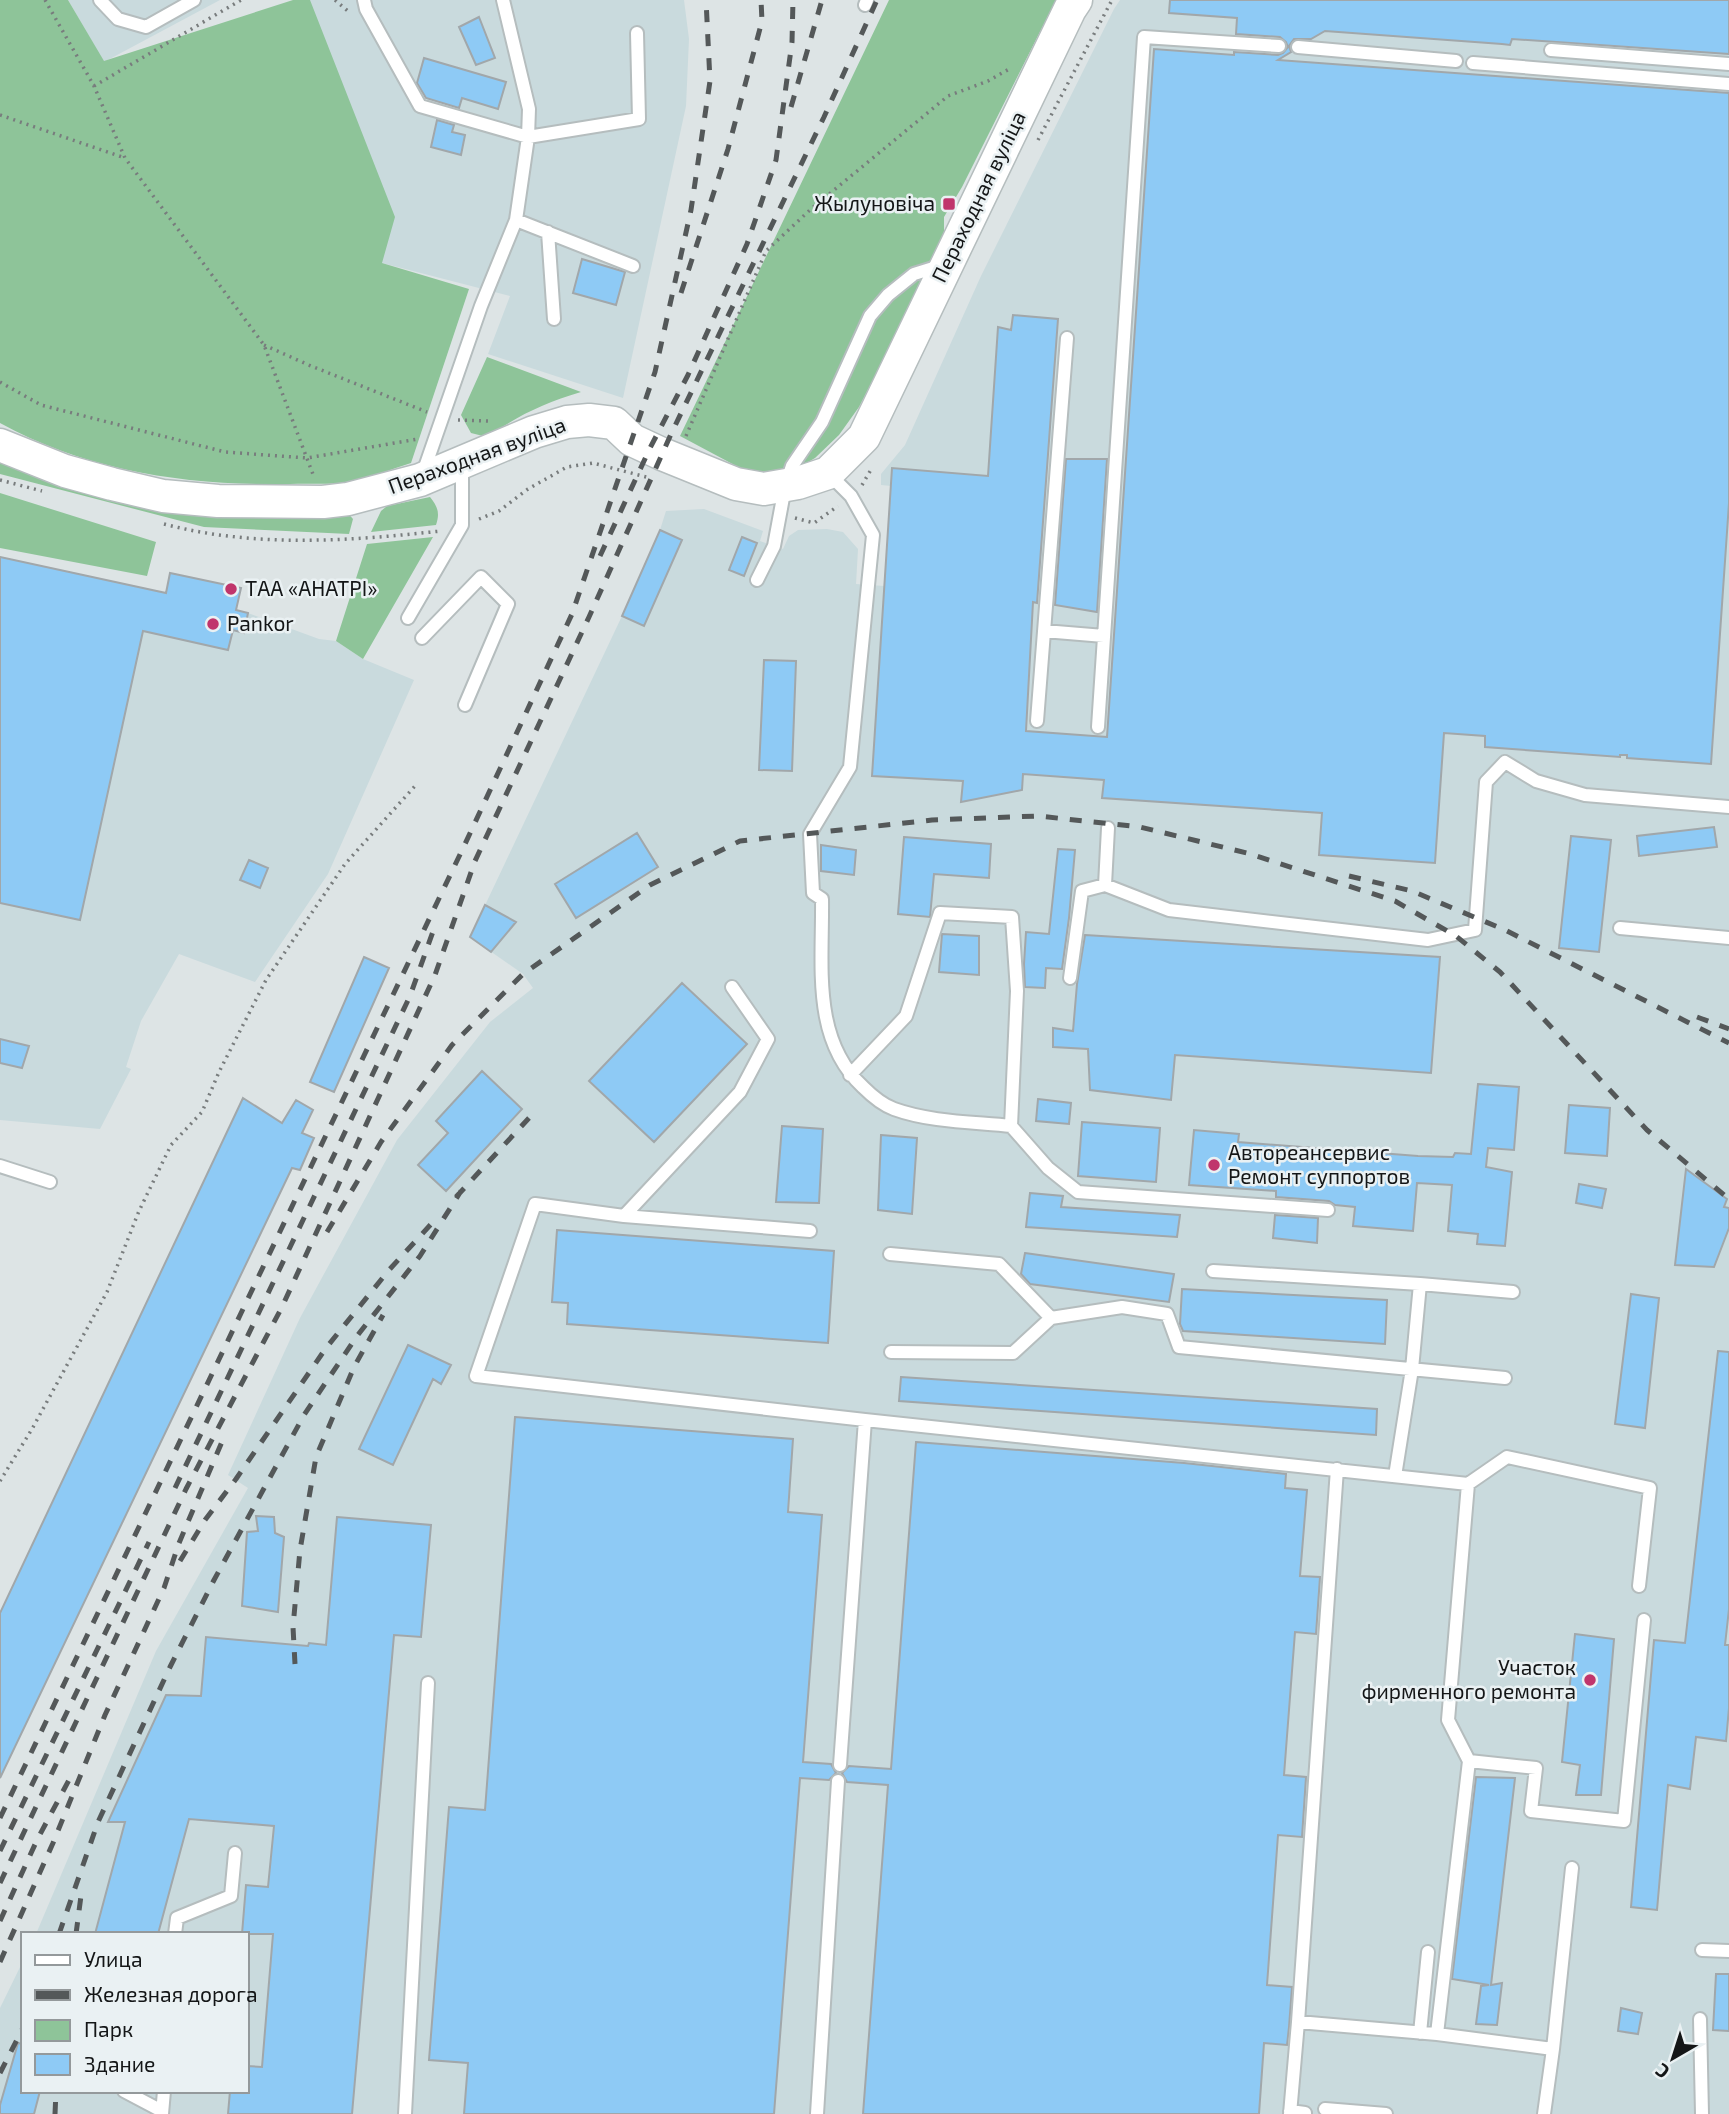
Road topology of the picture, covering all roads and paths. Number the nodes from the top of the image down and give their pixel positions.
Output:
1 (45, 0) edge
2 (100, 0) edge
3 (194, 0) edge
4 (242, 0) edge
5 (364, 0) edge
6 (503, 0) edge
7 (1076, 0) edge
8 (1112, 0) edge
9 (637, 33) dead end
10 (1279, 46) dead end
11 (1298, 47) dead end
12 (1551, 50) dead end
13 (1456, 61) dead end
14 (1023, 62) dead end
15 (1473, 63) dead end
16 (1729, 64) edge
17 (1729, 85) edge
18 (94, 86) junction
19 (0, 115) edge
20 (528, 137) junction
21 (1036, 144) dead end
22 (125, 158) junction
23 (516, 220) junction
24 (548, 232) junction
25 (946, 265) junction
26 (633, 266) dead end
27 (554, 319) dead end
28 (1067, 338) dead end
29 (0, 382) edge
30 (436, 436) junction
31 (686, 437) dead end
32 (0, 445) edge
33 (307, 458) junction
34 (462, 464) junction
35 (873, 465) dead end
36 (828, 474) junction
37 (653, 479) dead end
38 (0, 480) edge
39 (420, 480) junction
40 (51, 494) dead end
41 (851, 496) junction
42 (782, 501) junction
43 (323, 502) junction
44 (152, 521) dead end
45 (462, 525) junction
46 (757, 580) dead end
47 (408, 618) dead end
48 (1044, 631) junction
49 (1104, 636) junction
50 (422, 638) dead end
51 (466, 705) dead end
52 (1037, 721) dead end
53 (1098, 727) dead end
54 (415, 786) dead end
55 (1729, 807) edge
56 (1108, 828) dead end
57 (1105, 885) junction
58 (1620, 928) dead end
59 (1729, 938) edge
60 (1070, 978) dead end
61 (732, 987) dead end
62 (850, 1075) junction
63 (1011, 1126) junction
64 (0, 1166) edge
65 (50, 1182) dead end
66 (1328, 1210) dead end
67 (624, 1216) junction
68 (810, 1231) dead end
69 (890, 1254) dead end
70 (1213, 1271) dead end
71 (1419, 1284) junction
72 (1513, 1292) dead end
73 (1051, 1318) junction
74 (891, 1352) dead end
75 (1412, 1369) junction
76 (1505, 1378) dead end
77 (865, 1420) junction
78 (1337, 1469) junction
79 (1395, 1476) junction
80 (0, 1481) edge
81 (1468, 1484) junction
82 (1639, 1586) dead end
83 (1644, 1620) dead end
84 (428, 1683) dead end
85 (1469, 1760) junction
86 (840, 1765) dead end
87 (838, 1781) dead end
88 (235, 1853) dead end
89 (1572, 1868) dead end
90 (176, 1932) edge
91 (1702, 1950) dead end
92 (1729, 1951) edge
93 (1428, 1952) dead end
94 (1700, 2019) dead end
95 (1298, 2022) junction
96 (1420, 2032) junction
97 (1437, 2034) junction
98 (1553, 2049) junction
99 (128, 2093) edge
100 (164, 2093) edge
101 (1325, 2109) dead end
102 (162, 2112) edge
103 (1290, 2113) edge
104 (1306, 2113) edge
105 (405, 2114) edge
106 (817, 2114) edge
107 (1386, 2114) edge
108 (1544, 2114) edge
109 (1702, 2114) edge

1 - 18 path
2 - 3 lane
4 - 18 path
5 - 20 lane
6 - 20 lane
7 - 25 street, Пераходная вуліца
8 - 21 path
9 - 20 lane
10 - 49 lane
11 - 13 lane
12 - 16 lane
14 - 31 path
15 - 17 lane
18 - 22 path
19 - 22 path
20 - 23 lane
22 - 33 path
23 - 24 lane
23 - 30 lane
24 - 26 lane
24 - 27 lane
25 - 36 street, Пераходная вуліца
25 - 42 lane
28 - 48 lane
29 - 33 path
30 - 33 path
30 - 39 lane
32 - 43 street, Пераходная вуліца
33 - 43 path
34 - 39 street, Пераходная вуліца
34 - 42 street, Пераходная вуліца
34 - 45 lane
35 - 41 path
36 - 41 lane
36 - 42 street, Пераходная вуліца
37 - 45 path
38 - 40 path
39 - 43 street, Пераходная вуліца
41 - 42 path
41 - 62 lane
42 - 46 lane
44 - 45 path
45 - 47 lane
48 - 49 lane
48 - 52 lane
49 - 53 lane
50 - 51 lane
54 - 80 path
55 - 57 lane
56 - 57 lane
57 - 60 lane
58 - 59 lane
61 - 67 lane
62 - 63 lane
62 - 63 lane
63 - 66 lane
64 - 65 lane
67 - 68 lane
67 - 77 lane
69 - 73 lane
70 - 71 lane
71 - 72 lane
71 - 75 lane
73 - 74 lane
73 - 75 lane
75 - 76 lane
75 - 79 lane
77 - 78 lane
77 - 86 lane
78 - 79 lane
78 - 95 lane
79 - 81 lane
81 - 82 lane
81 - 85 lane
83 - 85 lane
84 - 105 lane
85 - 97 lane
87 - 106 lane
88 - 90 lane
89 - 98 lane
91 - 92 lane
93 - 96 lane
94 - 109 lane
95 - 96 lane
95 - 103 lane
96 - 97 lane
97 - 98 lane
98 - 108 lane
99 - 102 lane
100 - 102 lane
101 - 107 lane
103 - 104 lane

